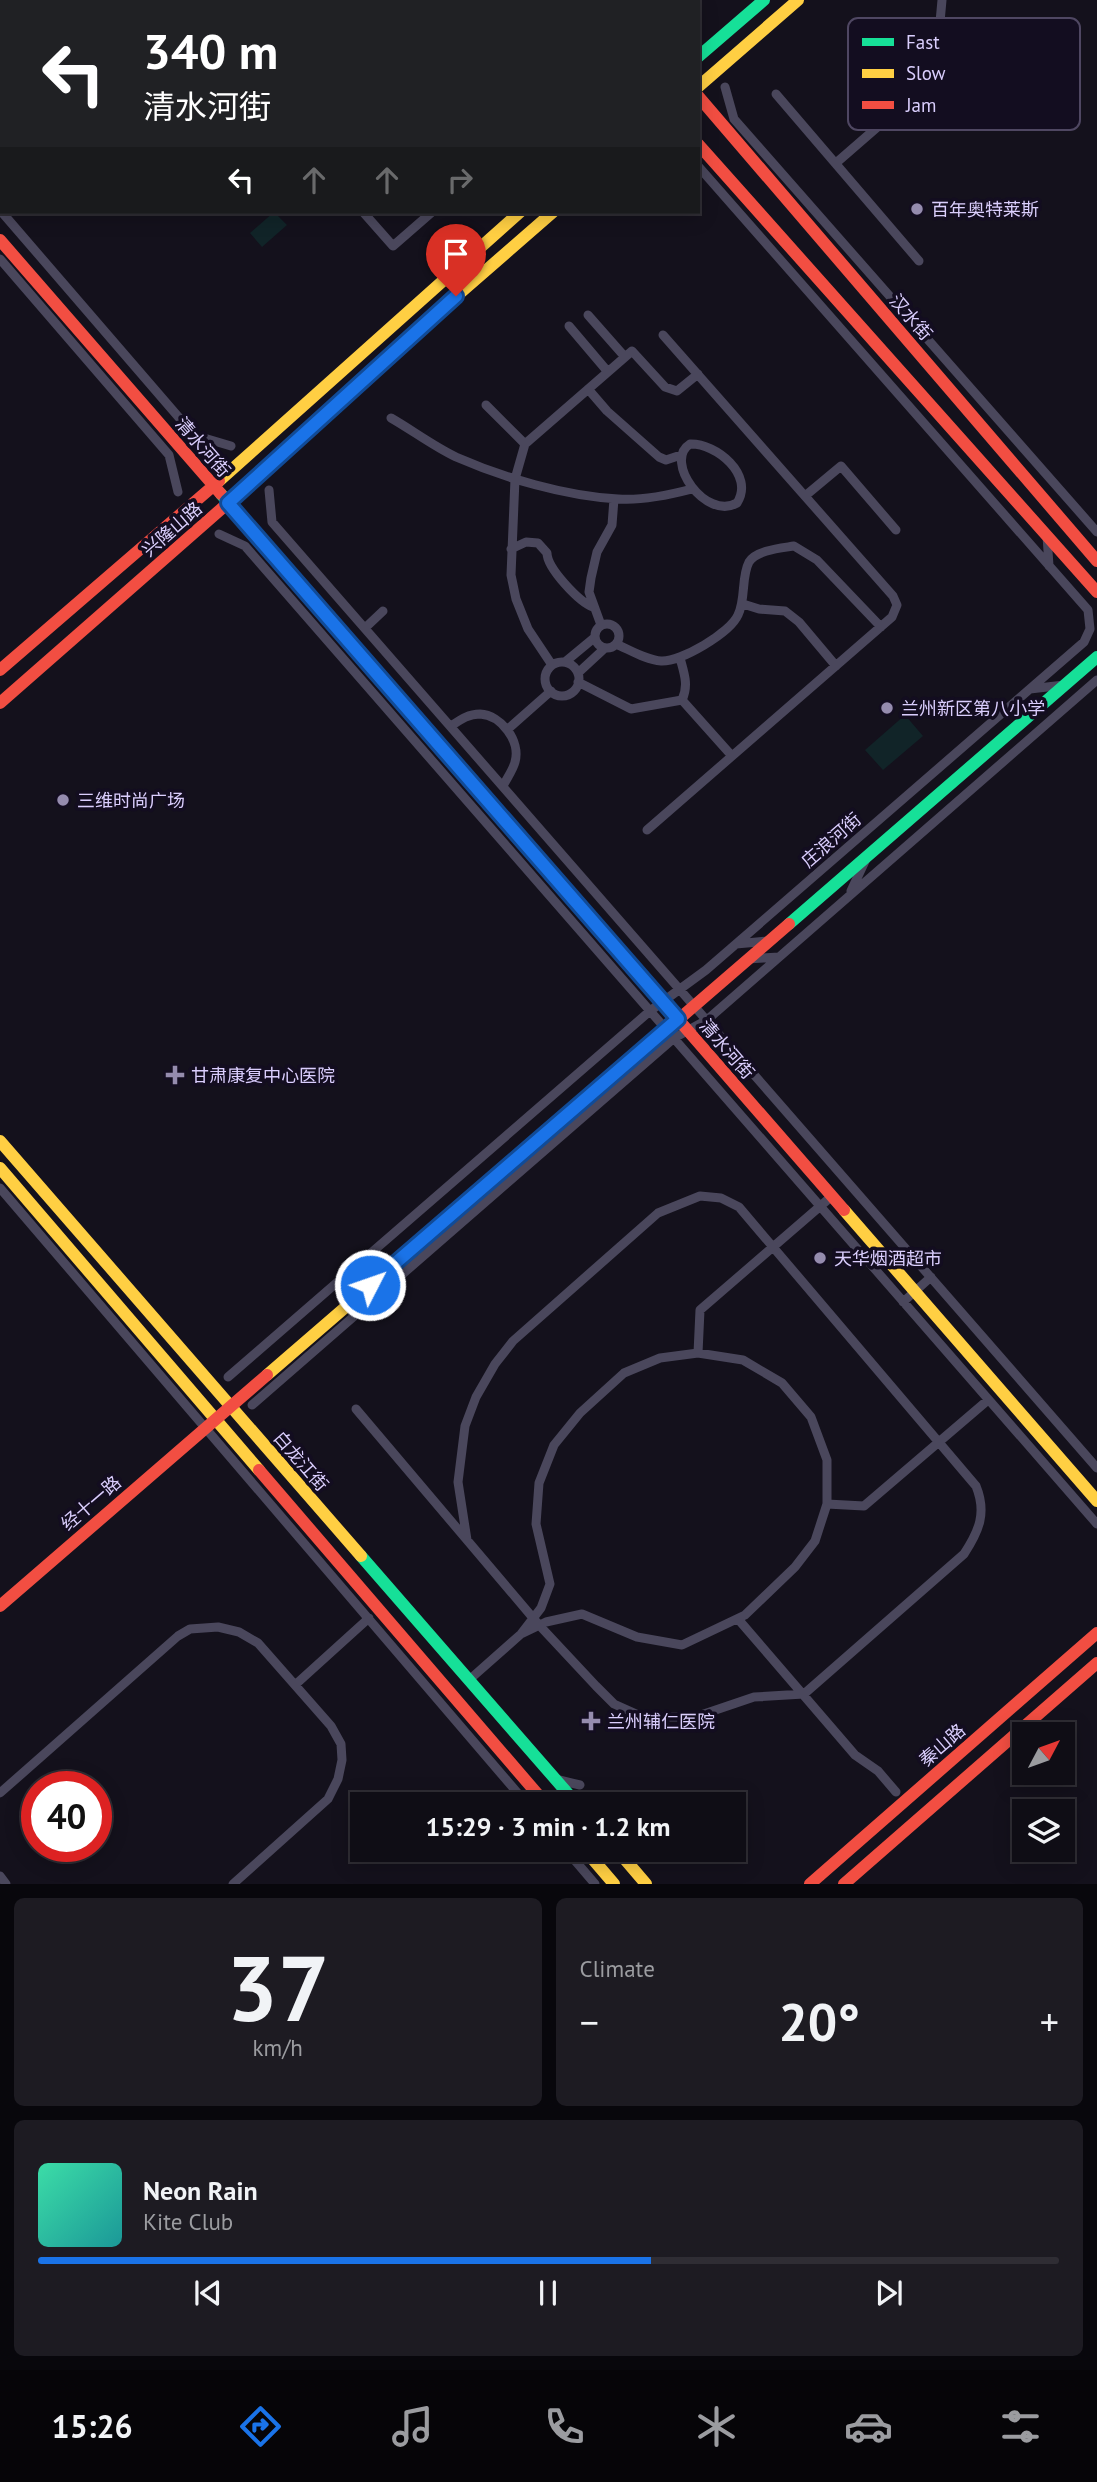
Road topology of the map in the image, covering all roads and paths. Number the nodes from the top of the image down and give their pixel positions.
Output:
1 (764, 0) edge
2 (798, 0) edge
3 (942, 0) edge
4 (940, 18) edge
5 (700, 55) edge
6 (700, 85) edge
7 (725, 87) dead end
8 (776, 94) dead end
9 (700, 98) edge
10 (874, 130) edge
11 (700, 146) edge
12 (836, 163) junction
13 (700, 168) edge
14 (3, 214) edge
15 (365, 214) edge
16 (430, 214) edge
17 (518, 214) edge
18 (552, 214) edge
19 (0, 240) edge
20 (0, 259) edge
21 (919, 261) dead end
22 (588, 314) dead end
23 (889, 318) junction
24 (569, 326) dead end
25 (917, 327) junction
26 (663, 335) dead end
27 (625, 357) junction
28 (608, 372) junction
29 (698, 374) junction
30 (892, 386) junction
31 (915, 388) junction
32 (587, 389) junction
33 (486, 405) dead end
34 (391, 418) dead end
35 (525, 444) junction
36 (231, 446) dead end
37 (681, 454) junction
38 (515, 479) junction
39 (214, 486) junction
40 (692, 489) junction
41 (269, 490) dead end
42 (178, 492) dead end
43 (805, 496) junction
44 (614, 499) junction
45 (228, 503) junction
46 (1087, 521) junction
47 (896, 530) dead end
48 (1097, 532) edge
49 (1072, 533) junction
50 (219, 534) dead end
51 (1047, 536) junction
52 (511, 550) junction
53 (1087, 550) junction
54 (1097, 561) edge
55 (1072, 564) junction
56 (1049, 566) junction
57 (1097, 592) edge
58 (743, 604) junction
59 (593, 607) junction
60 (383, 611) dead end
61 (601, 625) junction
62 (881, 627) junction
63 (365, 628) junction
64 (594, 638) junction
65 (616, 644) junction
66 (605, 648) junction
67 (1097, 657) edge
68 (680, 659) junction
69 (565, 662) junction
70 (552, 665) junction
71 (836, 666) junction
72 (0, 670) edge
73 (578, 678) junction
74 (1097, 680) edge
75 (1066, 685) junction
76 (1030, 689) junction
77 (551, 691) junction
78 (682, 700) junction
79 (1072, 702) junction
80 (0, 703) edge
81 (1040, 707) junction
82 (451, 726) junction
83 (507, 730) junction
84 (732, 756) junction
85 (503, 786) junction
86 (647, 830) dead end
87 (866, 859) junction
88 (849, 896) junction
89 (769, 940) junction
90 (735, 944) junction
91 (779, 957) junction
92 (747, 959) junction
93 (680, 989) junction
94 (662, 1002) junction
95 (695, 1005) junction
96 (650, 1011) junction
97 (678, 1019) junction
98 (707, 1020) junction
99 (687, 1031) junction
100 (670, 1034) junction
101 (0, 1140) edge
102 (0, 1168) edge
103 (0, 1188) edge
104 (832, 1196) junction
105 (820, 1206) junction
106 (774, 1246) junction
107 (931, 1277) junction
108 (915, 1292) junction
109 (904, 1302) junction
110 (698, 1353) junction
111 (228, 1377) dead end
112 (988, 1399) junction
113 (252, 1405) dead end
114 (229, 1406) junction
115 (356, 1409) dead end
116 (211, 1422) junction
117 (941, 1442) junction
118 (1097, 1468) edge
119 (1097, 1501) edge
120 (827, 1504) junction
121 (1097, 1524) edge
122 (467, 1540) junction
123 (0, 1606) edge
124 (369, 1618) junction
125 (738, 1619) junction
126 (536, 1621) junction
127 (1097, 1633) edge
128 (1097, 1663) edge
129 (468, 1679) junction
130 (295, 1685) junction
131 (804, 1694) junction
132 (555, 1779) junction
133 (580, 1784) dead end
134 (517, 1792) edge
135 (535, 1792) edge
136 (566, 1792) edge
137 (896, 1792) dead end
138 (0, 1793) edge
139 (576, 1862) edge
140 (595, 1862) edge
141 (627, 1862) edge
142 (0, 1876) edge
143 (6, 1884) edge
144 (233, 1884) edge
145 (595, 1884) edge
146 (614, 1884) edge
147 (646, 1884) edge
148 (810, 1884) edge
149 (844, 1884) edge

1 - 5 street
2 - 6 street
3 - 4 street
7 - 25 street
8 - 12 street
9 - 23 street, 汉水街
10 - 12 street
11 - 31 street
12 - 21 street
13 - 30 street
14 - 36 street
15 - 16 street
17 - 39 street, 兴隆山路
18 - 45 street, 兴隆山路
19 - 39 street, 清水河街
20 - 42 street
22 - 27 street
23 - 25 street
23 - 49 street, 汉水街
24 - 28 street
25 - 46 street
26 - 29 street
27 - 28 street
27 - 29 street
28 - 32 street
29 - 43 street
30 - 31 street
30 - 56 street
31 - 51 street
32 - 35 street
32 - 37 street
33 - 35 street
34 - 38 street
35 - 38 street
37 - 40 street
37 - 40 street
38 - 44 street
38 - 52 street
39 - 45 street, 清水河街
39 - 72 street, 兴隆山路
40 - 44 street
41 - 63 street
43 - 47 street
43 - 62 street
44 - 59 street
45 - 80 street, 兴隆山路
45 - 94 street, 清水河街
46 - 48 street
46 - 49 street
49 - 53 street, 汉水街
50 - 96 street
51 - 55 street
51 - 56 street
52 - 59 street
52 - 70 street
53 - 54 street, 汉水街
53 - 55 street
55 - 57 street
56 - 76 street, 庄浪河街
58 - 62 street
58 - 68 street
58 - 71 street
59 - 61 street
60 - 63 street
61 - 64 street
61 - 65 street
62 - 71 street
63 - 82 street
64 - 66 street
64 - 69 street
65 - 66 street
65 - 68 street
66 - 73 street
67 - 75 street, 经十一路
68 - 78 street
69 - 70 street
69 - 73 street
70 - 77 street
71 - 84 street
73 - 77 street
73 - 78 street
74 - 79 street
75 - 76 street
75 - 81 street, 经十一路
76 - 90 street, 庄浪河街
77 - 83 street
78 - 84 street
79 - 81 street
79 - 88 street
81 - 87 street, 经十一路
82 - 83 street
82 - 85 street
83 - 85 street
84 - 86 street
85 - 93 street
87 - 88 street
87 - 89 street, 经十一路
88 - 91 street
89 - 90 street
89 - 92 street, 经十一路
90 - 93 street, 庄浪河街
91 - 92 street
91 - 98 street
92 - 95 street, 经十一路
93 - 94 street, 庄浪河街
93 - 95 street
94 - 96 street, 庄浪河街
94 - 97 street, 清水河街
95 - 97 street, 经十一路
95 - 98 street
96 - 100 street
96 - 111 street, 庄浪河街
97 - 99 street, 清水河街
97 - 100 street, 经十一路
98 - 99 street
98 - 107 street
99 - 100 street
99 - 104 street, 清水河街
100 - 105 street
100 - 113 street
100 - 114 street, 经十一路
101 - 114 street, 白龙江街
102 - 116 street, 白龙江街
103 - 116 street, 白龙江街
104 - 105 street
104 - 108 street, 清水河街
105 - 106 street
105 - 109 street
106 - 110 street
106 - 117 street
106 - 122 street
107 - 108 street
107 - 118 street
108 - 109 street
108 - 119 street, 清水河街
109 - 112 street
110 - 120 street
110 - 126 street
112 - 117 street
112 - 121 street
114 - 116 street, 经十一路
114 - 129 street, 白龙江街
115 - 122 street
116 - 123 street, 经十一路
116 - 124 street, 白龙江街
116 - 135 street, 白龙江街
117 - 120 street
117 - 131 street
120 - 125 street
122 - 126 street
124 - 130 street
124 - 134 street, 白龙江街
125 - 126 street
125 - 131 street
126 - 129 street
126 - 131 street
127 - 148 street, 秦山路
128 - 149 street
129 - 132 street, 白龙江街
130 - 138 street
130 - 144 street
131 - 137 street
132 - 133 street
132 - 136 street, 白龙江街
139 - 145 street
140 - 146 street
141 - 147 street
142 - 143 street

